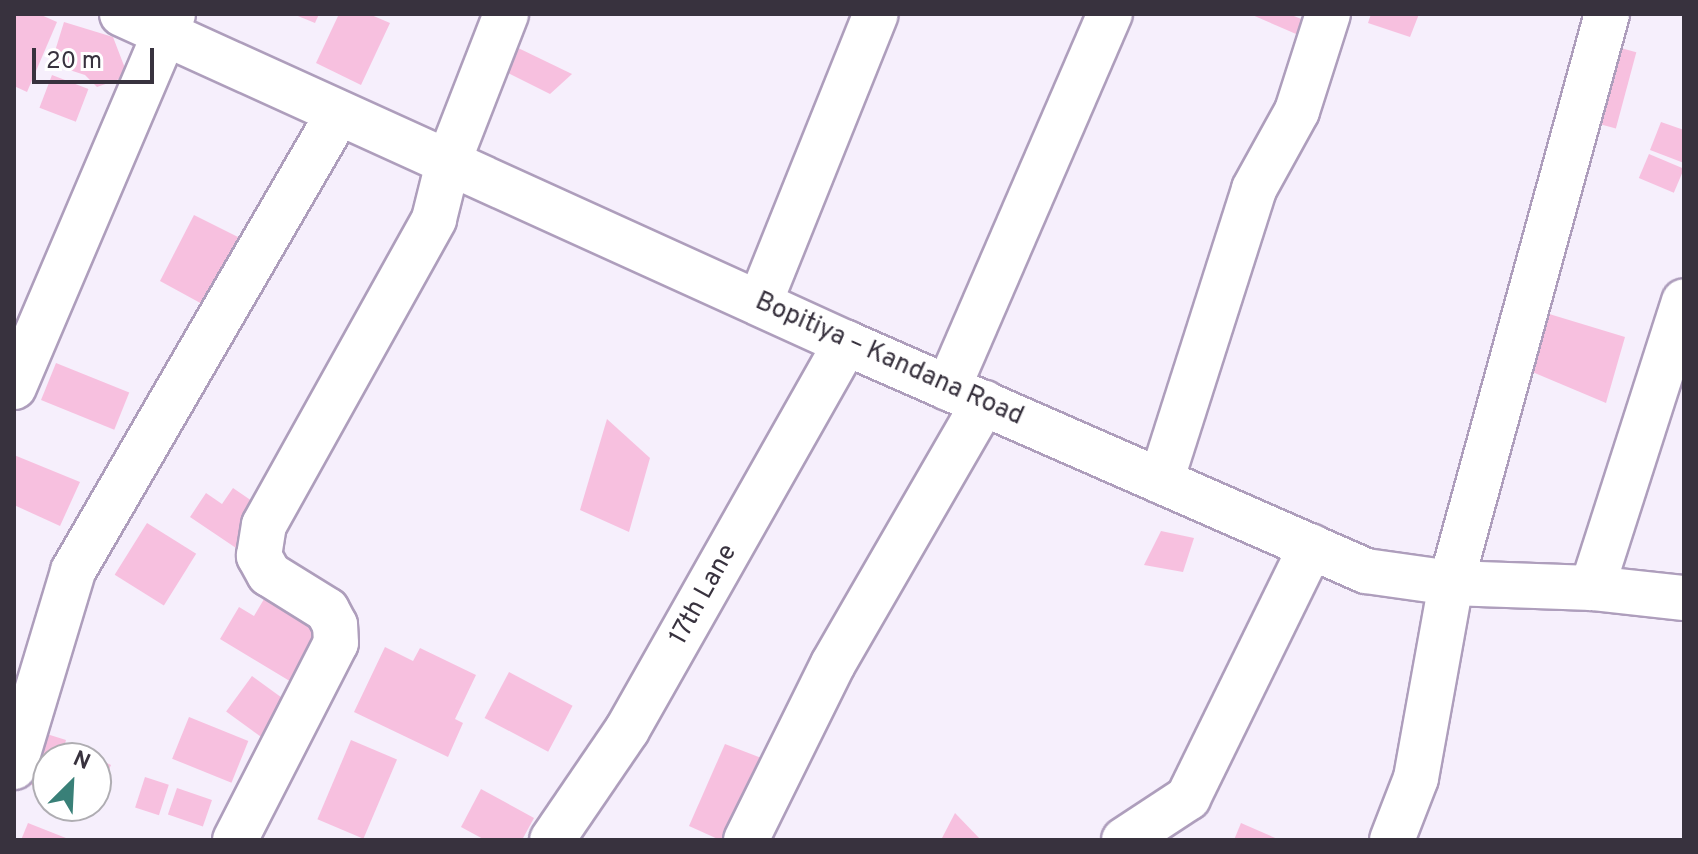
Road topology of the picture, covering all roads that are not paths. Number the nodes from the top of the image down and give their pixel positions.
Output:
1 (122, 14) edge
2 (506, 14) edge
3 (876, 14) edge
4 (1110, 14) edge
5 (1328, 14) edge
6 (1607, 14) edge
7 (168, 25) edge
8 (338, 114) junction
9 (448, 163) junction
10 (1684, 301) edge
11 (760, 302) junction
12 (846, 343) junction
13 (14, 387) edge
14 (966, 395) junction
15 (1161, 481) junction
16 (1311, 547) junction
17 (1451, 583) junction
18 (1592, 588) junction
19 (1684, 598) edge
20 (14, 767) edge
21 (235, 840) edge
22 (552, 840) edge
23 (746, 840) edge
24 (1124, 840) edge
25 (1392, 840) edge

1 - 7 street, Bopitiya – Kandana Road
2 - 9 street
3 - 11 street
4 - 14 street
5 - 15 street
6 - 17 street
7 - 8 street, Bopitiya – Kandana Road
7 - 13 street
8 - 9 street, Bopitiya – Kandana Road
8 - 20 street
9 - 11 street, Bopitiya – Kandana Road
9 - 21 street
10 - 18 street
11 - 12 street, Bopitiya – Kandana Road
12 - 14 street, Bopitiya – Kandana Road
12 - 22 street, 17th Lane
14 - 15 street, Bopitiya – Kandana Road
14 - 23 street
15 - 16 street, Bopitiya – Kandana Road
16 - 17 street, Bopitiya – Kandana Road
16 - 24 street
17 - 18 street, Bopitiya – Kandana Road
17 - 25 street
18 - 19 street, Bopitiya – Kandana Road

